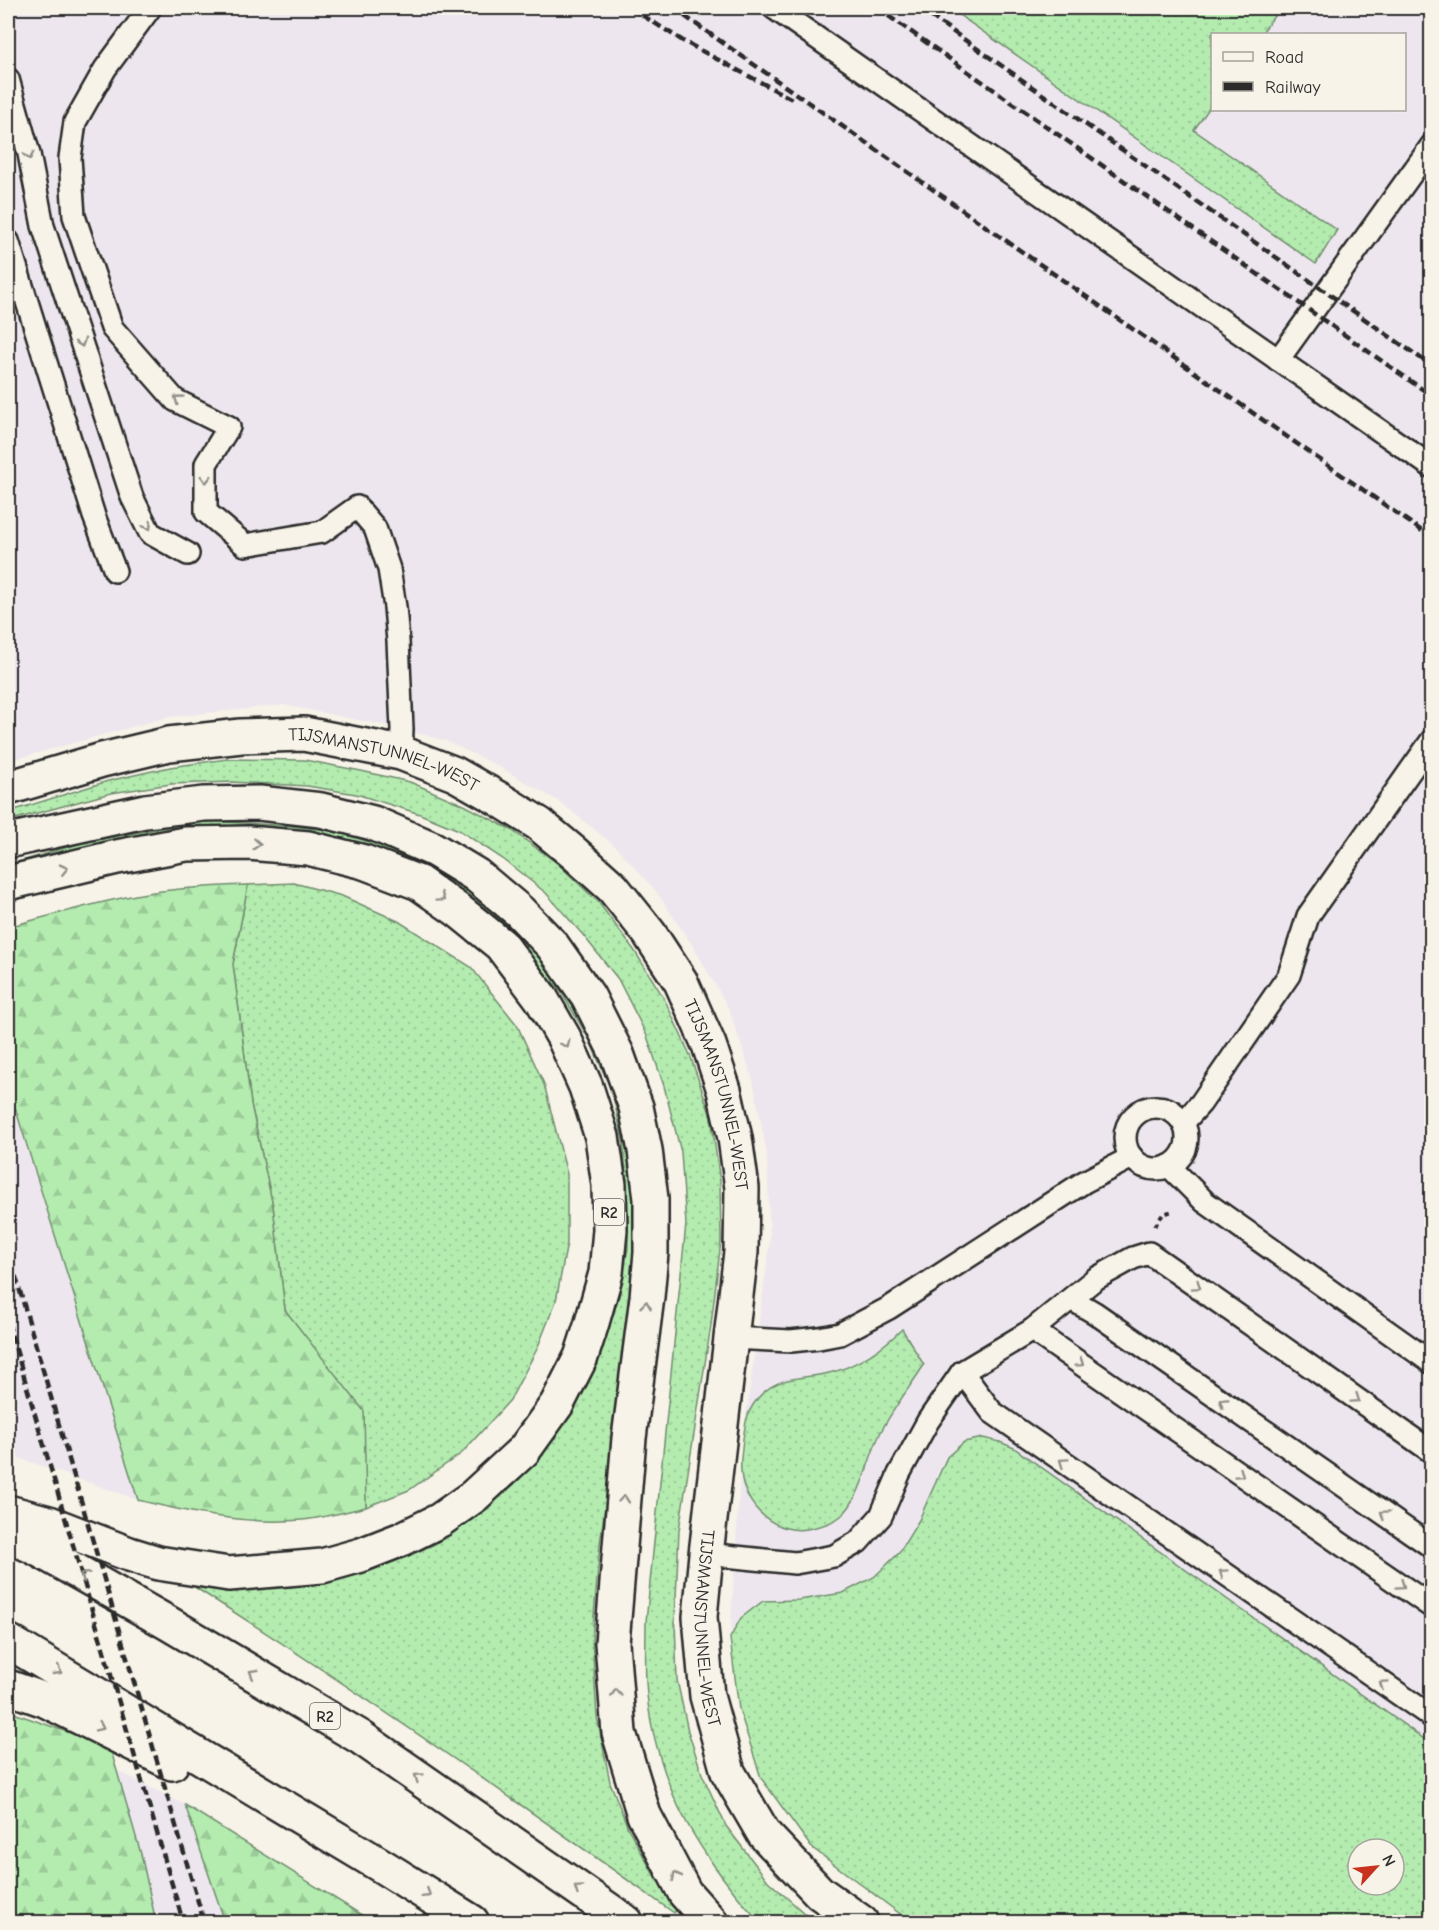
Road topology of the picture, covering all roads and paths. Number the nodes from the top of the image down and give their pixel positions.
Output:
1 (150, 8) edge
2 (774, 8) edge
3 (8, 79) edge
4 (1431, 145) edge
5 (8, 241) edge
6 (1278, 360) junction
7 (1431, 467) edge
8 (188, 554) dead end
9 (115, 571) dead end
10 (1431, 740) edge
11 (401, 753) junction
12 (8, 788) edge
13 (8, 841) edge
14 (8, 884) edge
15 (1183, 1123) junction
16 (1132, 1157) junction
17 (1169, 1166) junction
18 (1071, 1299) junction
19 (1032, 1330) junction
20 (731, 1338) junction
21 (1431, 1363) edge
22 (963, 1372) junction
23 (1431, 1452) edge
24 (8, 1512) edge
25 (8, 1535) edge
26 (1431, 1547) edge
27 (706, 1554) junction
28 (1431, 1607) edge
29 (8, 1641) edge
30 (8, 1687) edge
31 (1431, 1717) edge
32 (382, 1866) junction
33 (472, 1923) edge
34 (626, 1923) edge
35 (711, 1923) edge
36 (861, 1923) edge

1 - 11 lane
2 - 6 lane
3 -> 8 lane
4 - 6 lane
5 - 9 lane
6 - 7 lane
10 - 15 lane
11 - 12 main road, TIJSMANSTUNNEL-WEST
11 - 20 main road, TIJSMANSTUNNEL-WEST
35 -> 13 main road, R2
14 -> 24 main road, R2
15 - 16 lane
15 - 17 lane
16 - 17 lane
16 - 20 lane
17 - 21 lane
18 - 19 lane
18 -> 23 lane
26 -> 18 lane
19 - 22 lane
19 -> 28 lane
20 - 27 main road, TIJSMANSTUNNEL-WEST
22 - 27 lane
31 -> 22 lane
34 -> 25 main road, R2
27 - 36 main road, TIJSMANSTUNNEL-WEST
29 -> 32 main road
30 -> 32 main road
32 -> 33 main road

